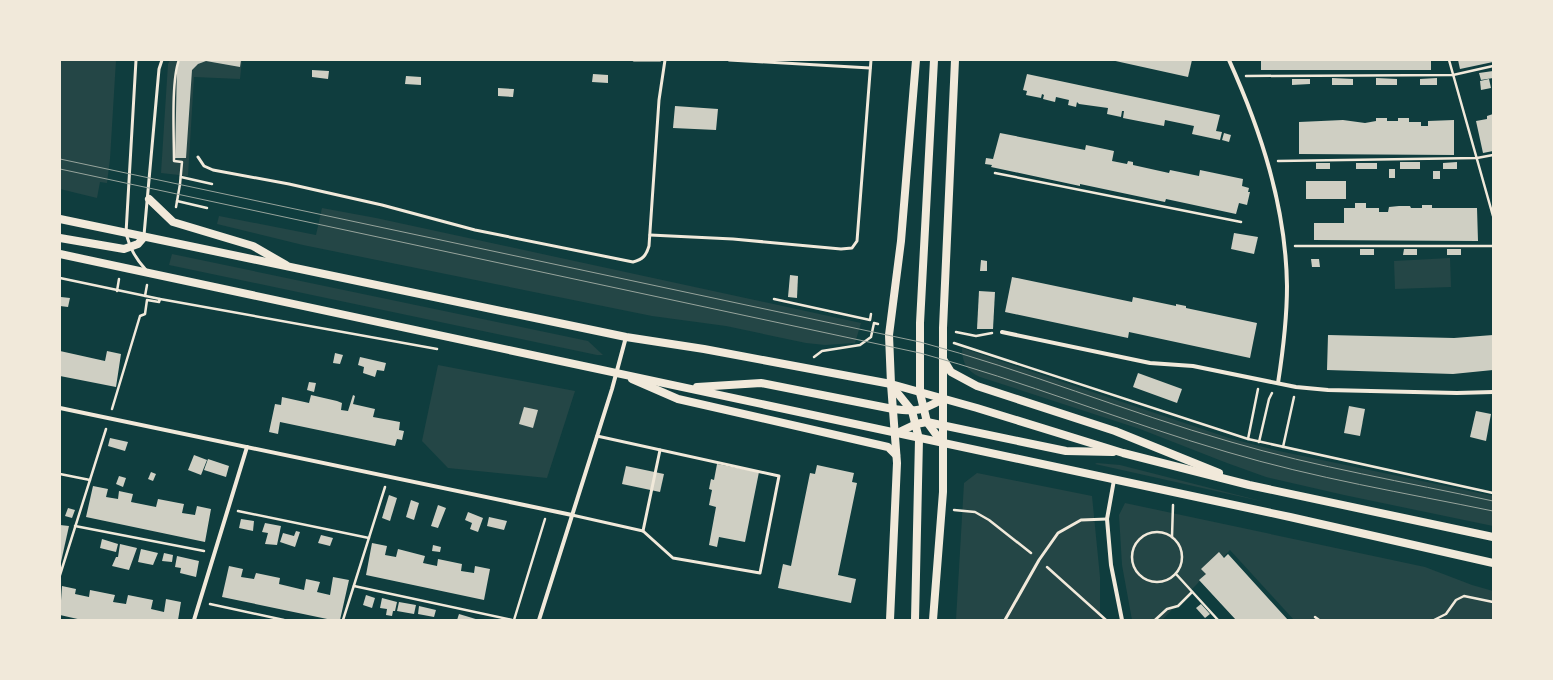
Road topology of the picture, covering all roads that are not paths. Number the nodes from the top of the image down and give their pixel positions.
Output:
1 (136, 60) edge
2 (162, 60) edge
3 (634, 60) edge
4 (660, 60) edge
5 (665, 60) edge
6 (729, 60) edge
7 (871, 60) edge
8 (916, 60) edge
9 (934, 60) edge
10 (955, 60) edge
11 (1229, 60) edge
12 (870, 68) junction
13 (198, 157) dead end
14 (149, 198) junction
15 (60, 219) edge
16 (126, 233) junction
17 (650, 235) junction
18 (144, 237) junction
19 (60, 238) edge
20 (130, 248) junction
21 (60, 254) edge
22 (294, 269) junction
23 (149, 272) junction
24 (1002, 332) road end
25 (626, 337) junction
26 (943, 359) junction
27 (616, 373) junction
28 (1278, 383) junction
29 (891, 384) junction
30 (688, 387) junction
31 (1493, 392) edge
32 (920, 393) junction
33 (943, 399) junction
34 (60, 408) edge
35 (893, 410) junction
36 (923, 410) junction
37 (912, 411) junction
38 (927, 422) junction
39 (916, 424) junction
40 (943, 425) junction
41 (895, 434) junction
42 (597, 436) junction
43 (919, 439) junction
44 (943, 444) junction
45 (248, 447) junction
46 (660, 450) junction
47 (1123, 453) junction
48 (896, 455) junction
49 (1114, 480) junction
50 (1249, 485) junction
51 (572, 515) junction
52 (1107, 519) junction
53 (643, 530) junction
54 (1493, 537) edge
55 (1493, 563) edge
56 (194, 620) edge
57 (538, 620) edge
58 (890, 620) edge
59 (915, 620) edge
60 (934, 620) edge
61 (1005, 620) edge
62 (1122, 620) edge

1 - 16 lane
2 - 14 lane
3 - 4 lane
5 - 17 lane
6 - 12 lane
7 - 12 lane
8 - 29 main road
9 - 32 main road
10 - 26 main road
11 - 28 street
12 - 17 lane
13 - 17 lane
14 - 18 lane
14 - 22 main road
15 - 16 main road
16 - 18 main road
16 - 20 lane
18 - 20 main road
18 - 22 main road
19 - 20 main road
20 - 23 lane
21 - 23 main road
22 - 25 main road
23 - 27 main road
24 - 28 street
25 - 27 street
25 - 29 main road
26 - 33 main road
26 - 50 main road
27 - 30 main road
27 - 42 street
27 - 48 main road
28 - 31 street
29 - 32 main road
29 - 35 main road
29 - 37 main road
30 - 35 main road
30 - 41 main road
32 - 33 main road
32 - 36 main road
33 - 36 main road
33 - 40 main road
33 - 47 main road
34 - 45 street
35 - 37 main road
35 - 41 main road
36 - 37 main road
36 - 38 main road
37 - 39 main road
38 - 39 main road
38 - 40 main road
38 - 44 main road
39 - 41 main road
39 - 43 main road
40 - 44 main road
40 - 47 main road
41 - 43 main road
41 - 48 main road
42 - 46 lane
42 - 51 street
43 - 44 main road
43 - 59 main road
44 - 49 main road
44 - 60 main road
45 - 51 street
45 - 56 street
46 - 53 lane
46 - 53 lane
47 - 50 main road
48 - 58 main road
49 - 52 street
49 - 55 main road
50 - 54 main road
51 - 53 lane
51 - 57 street
52 - 61 lane
52 - 62 street

